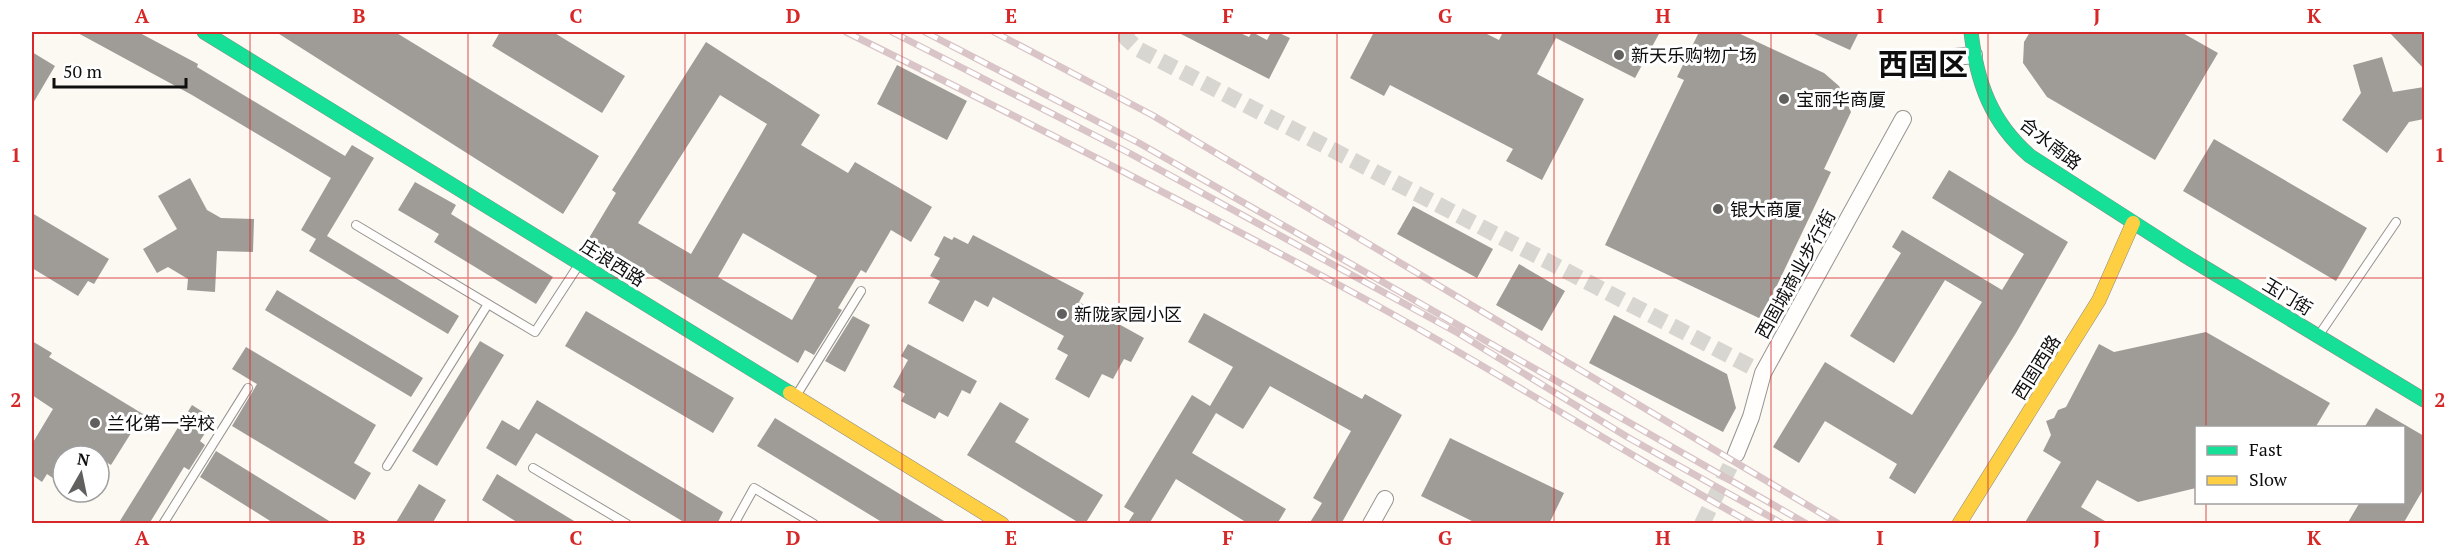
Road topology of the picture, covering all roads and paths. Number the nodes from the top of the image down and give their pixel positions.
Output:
1 (204, 32) edge
2 (1971, 32) edge
3 (1974, 55) junction
4 (1955, 57) dead end
5 (1903, 119) dead end
6 (2397, 222) dead end
7 (2133, 223) junction
8 (356, 225) dead end
9 (580, 263) junction
10 (861, 291) dead end
11 (488, 304) junction
12 (2318, 336) junction
13 (248, 388) dead end
14 (796, 396) junction
15 (2424, 400) edge
16 (1736, 454) tunnel mouth
17 (387, 466) dead end
18 (532, 468) dead end
19 (1385, 499) dead end
20 (163, 524) edge
21 (627, 524) edge
22 (734, 524) edge
23 (814, 524) edge
24 (1002, 524) edge
25 (1371, 524) edge
26 (1959, 524) edge

1 - 9 street, 庄浪西路
2 - 3 street, 合水南路
3 - 4 street
3 - 7 street, 合水南路
5 - 16 street, 西固城商业步行街
6 - 12 lane
7 - 12 street, 玉门街
7 - 26 street, 西固西路
8 - 11 lane
9 - 11 lane
9 - 14 street, 庄浪西路
10 - 14 lane
11 - 17 lane
12 - 15 street, 玉门街
13 - 20 lane
14 - 24 street, 庄浪西路
18 - 21 lane
19 - 25 street
22 - 23 lane

